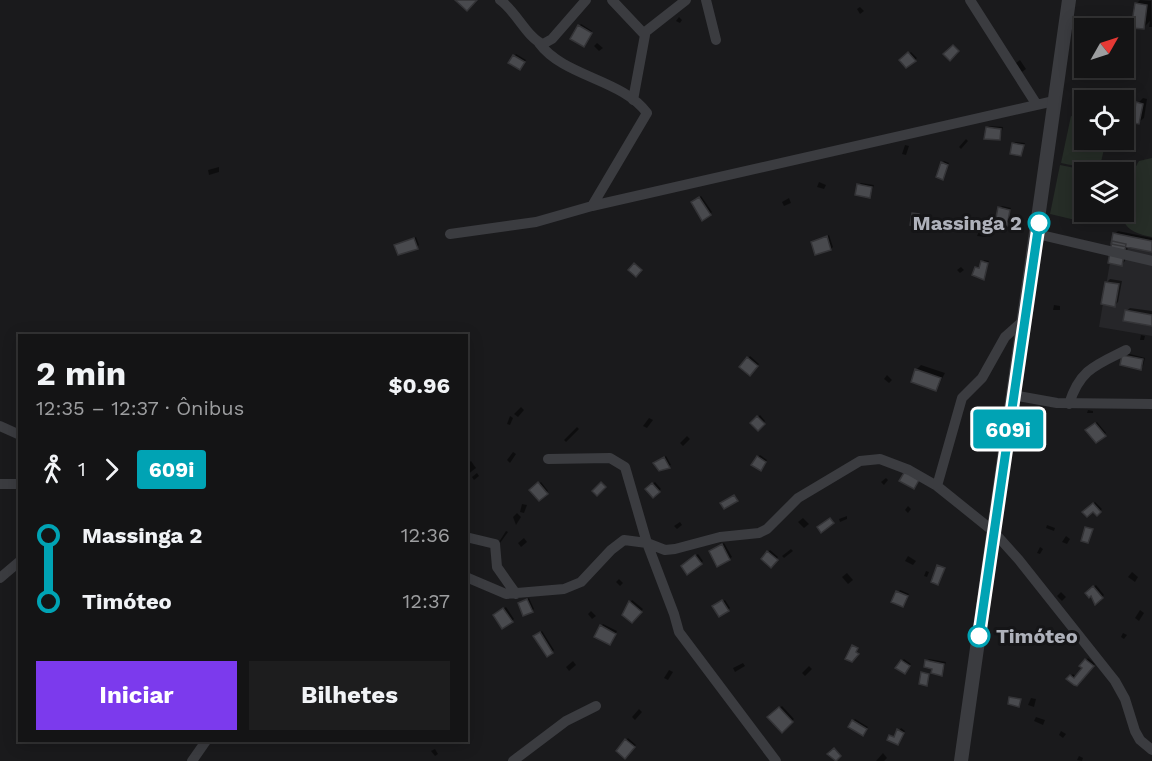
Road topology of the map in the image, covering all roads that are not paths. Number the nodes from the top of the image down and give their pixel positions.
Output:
1 (500, 0) edge
2 (586, 0) edge
3 (612, 0) edge
4 (686, 0) edge
5 (706, 0) edge
6 (970, 0) edge
7 (1069, 0) edge
8 (644, 33) junction
9 (716, 39) dead end
10 (539, 44) junction
11 (633, 100) junction
12 (1054, 101) junction
13 (1037, 105) junction
14 (592, 206) junction
15 (450, 234) dead end
16 (1037, 234) junction
17 (1152, 261) edge
18 (1024, 320) junction
19 (1126, 350) dead end
20 (1013, 395) junction
21 (1069, 404) junction
22 (1152, 405) edge
23 (0, 426) edge
24 (18, 434) edge
25 (548, 459) dead end
26 (0, 484) edge
27 (18, 484) edge
28 (937, 486) junction
29 (993, 531) junction
30 (470, 538) dead end
31 (647, 543) junction
32 (18, 563) edge
33 (0, 578) edge
34 (468, 578) edge
35 (516, 594) junction
36 (596, 706) dead end
37 (205, 742) edge
38 (1152, 750) edge
39 (193, 760) edge
40 (513, 761) edge
41 (776, 761) edge
42 (961, 761) edge

1 - 10 street
2 - 10 street
3 - 8 street
4 - 8 street
5 - 9 street
6 - 13 street
7 - 12 street
8 - 11 street
10 - 11 street
11 - 14 street
12 - 13 street
12 - 16 street
13 - 14 street
14 - 15 street
16 - 17 street
16 - 18 street
18 - 20 street
18 - 28 street
19 - 21 street
20 - 21 street
20 - 29 street
21 - 22 street
23 - 24 street
25 - 31 street
26 - 27 street
28 - 29 street
28 - 31 street
29 - 38 street
29 - 42 street
30 - 35 street
31 - 35 street
31 - 41 street
32 - 33 street
34 - 35 street
36 - 40 street
37 - 39 street

